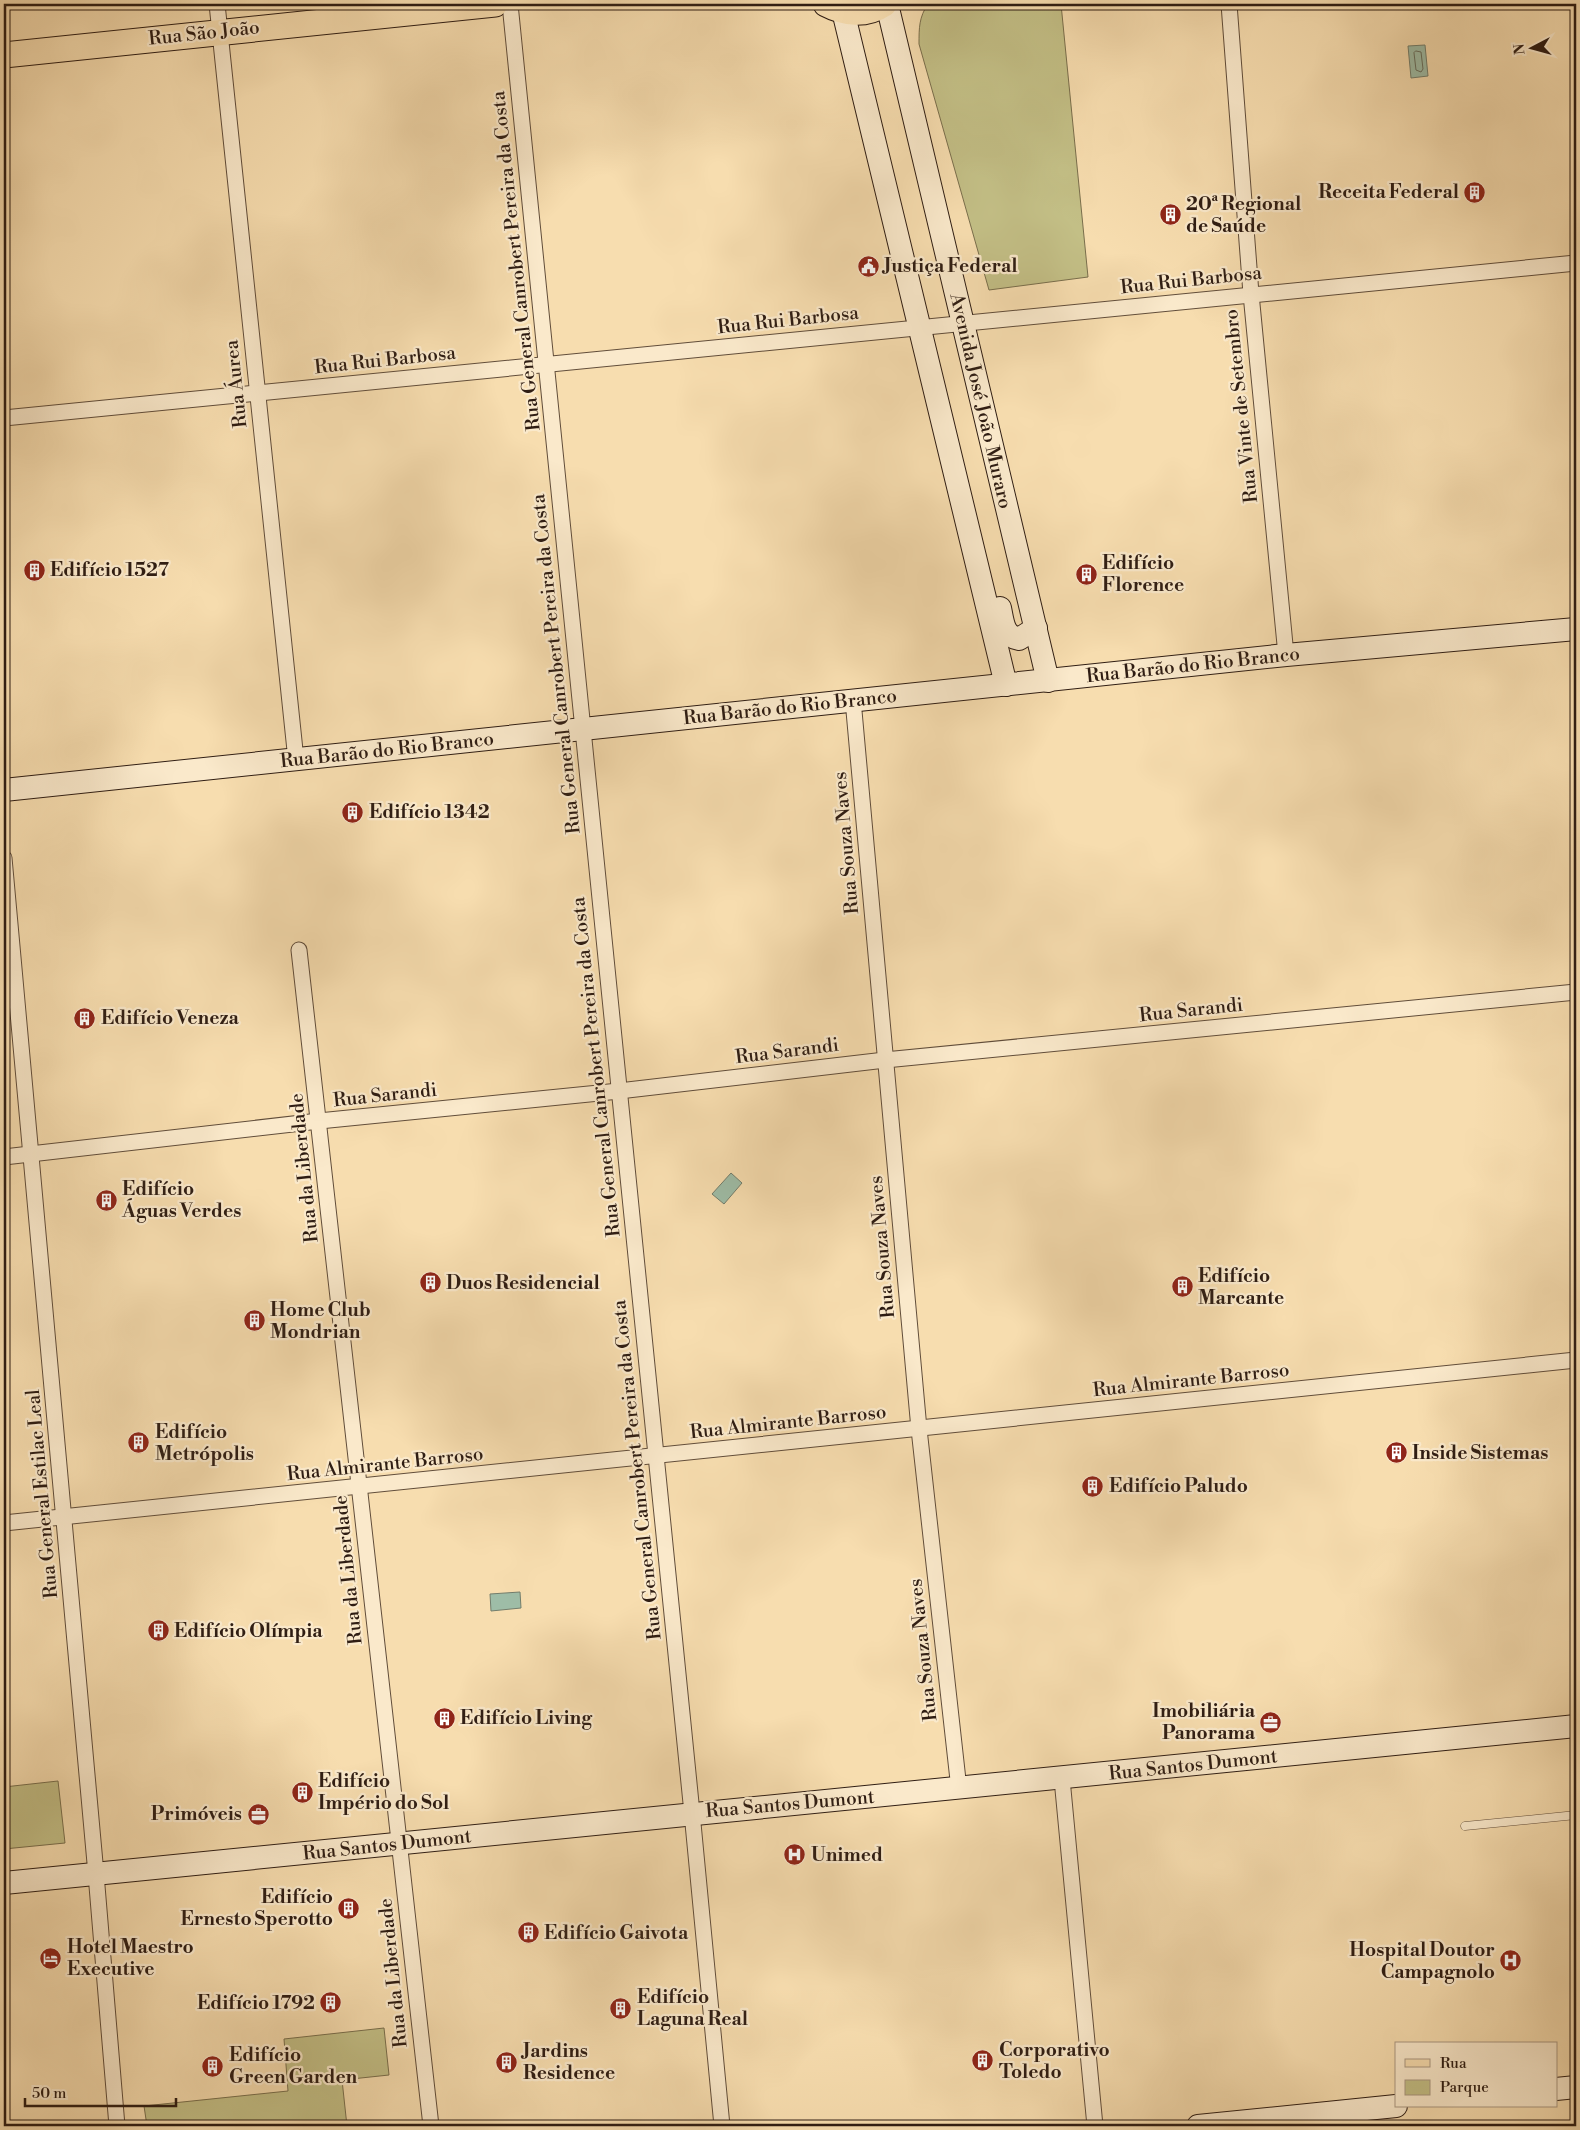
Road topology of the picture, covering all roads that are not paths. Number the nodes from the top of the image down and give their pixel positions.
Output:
1 (217, 4) edge
2 (494, 4) edge
3 (510, 4) edge
4 (886, 4) edge
5 (1228, 4) edge
6 (832, 6) edge
7 (220, 31) junction
8 (4, 55) edge
9 (1576, 263) edge
10 (1251, 294) junction
11 (963, 323) junction
12 (920, 327) junction
13 (547, 364) junction
14 (257, 392) junction
15 (4, 418) edge
16 (968, 529) junction
17 (1036, 628) junction
18 (1576, 629) edge
19 (1286, 655) junction
20 (1048, 681) junction
21 (1006, 685) junction
22 (853, 700) junction
23 (582, 729) junction
24 (296, 760) junction
25 (4, 790) edge
26 (4, 858) edge
27 (299, 950) dead end
28 (1576, 992) edge
29 (885, 1060) junction
30 (619, 1091) junction
31 (319, 1121) junction
32 (31, 1154) junction
33 (4, 1157) edge
34 (1576, 1360) edge
35 (919, 1429) junction
36 (656, 1456) junction
37 (359, 1487) junction
38 (64, 1517) junction
39 (4, 1523) edge
40 (1576, 1726) edge
41 (1062, 1779) junction
42 (959, 1788) junction
43 (692, 1813) junction
44 (1576, 1815) edge
45 (1465, 1826) dead end
46 (399, 1844) junction
47 (96, 1874) junction
48 (4, 1883) edge
49 (1576, 2087) edge
50 (1558, 2089) edge
51 (1395, 2106) edge
52 (116, 2126) edge
53 (431, 2126) edge
54 (722, 2126) edge
55 (1095, 2126) edge
56 (1198, 2126) edge

1 - 7 street, Rua Áurea
2 - 7 main road, Rua São João
3 - 13 street, Rua General Canrobert Pereira da Costa
4 - 6 main road
4 - 11 street, Avenida José João Muraro
5 - 10 street, Rua Vinte de Setembro
6 - 12 street
7 - 8 main road, Rua São João
7 - 14 street, Rua Áurea
9 - 10 street, Rua Rui Barbosa
10 - 11 street, Rua Rui Barbosa
10 - 19 street, Rua Vinte de Setembro
11 - 12 street, Rua Rui Barbosa
11 - 17 street, Avenida José João Muraro
12 - 13 street, Rua Rui Barbosa
12 - 16 street
13 - 14 street, Rua Rui Barbosa
13 - 23 street, Rua General Canrobert Pereira da Costa
14 - 15 street, Rua Rui Barbosa
14 - 24 street, Rua Áurea
16 - 17 street
16 - 21 street
17 - 20 street, Avenida José João Muraro
18 - 19 street, Rua Barão do Rio Branco
19 - 20 street, Rua Barão do Rio Branco
20 - 21 street, Rua Barão do Rio Branco
21 - 22 street, Rua Barão do Rio Branco
22 - 23 street, Rua Barão do Rio Branco
22 - 29 street, Rua Souza Naves
23 - 24 street, Rua Barão do Rio Branco
23 - 30 street, Rua General Canrobert Pereira da Costa
24 - 25 street, Rua Barão do Rio Branco
26 - 32 street, Rua General Estilac Leal
27 - 31 street, Rua da Liberdade
28 - 29 street, Rua Sarandi
29 - 30 street, Rua Sarandi
29 - 35 street, Rua Souza Naves
30 - 31 street, Rua Sarandi
30 - 36 street, Rua General Canrobert Pereira da Costa
31 - 32 street, Rua Sarandi
31 - 37 street, Rua da Liberdade
32 - 33 street, Rua Sarandi
32 - 38 street, Rua General Estilac Leal
34 - 35 street, Rua Almirante Barroso
35 - 36 street, Rua Almirante Barroso
35 - 42 street, Rua Souza Naves
36 - 37 street, Rua Almirante Barroso
36 - 43 street, Rua General Canrobert Pereira da Costa
37 - 38 street, Rua Almirante Barroso
37 - 46 street, Rua da Liberdade
38 - 39 street, Rua Almirante Barroso
38 - 47 street, Rua General Estilac Leal
40 - 41 street, Rua Santos Dumont
41 - 42 street, Rua Santos Dumont
41 - 55 street
42 - 43 street, Rua Santos Dumont
43 - 46 street, Rua Santos Dumont
43 - 54 street, Rua General Canrobert Pereira da Costa
44 - 45 lane
46 - 47 street, Rua Santos Dumont
46 - 53 street, Rua da Liberdade
47 - 48 street, Rua Santos Dumont
47 - 52 street, Rua General Estilac Leal
49 - 50 street
51 - 56 street

